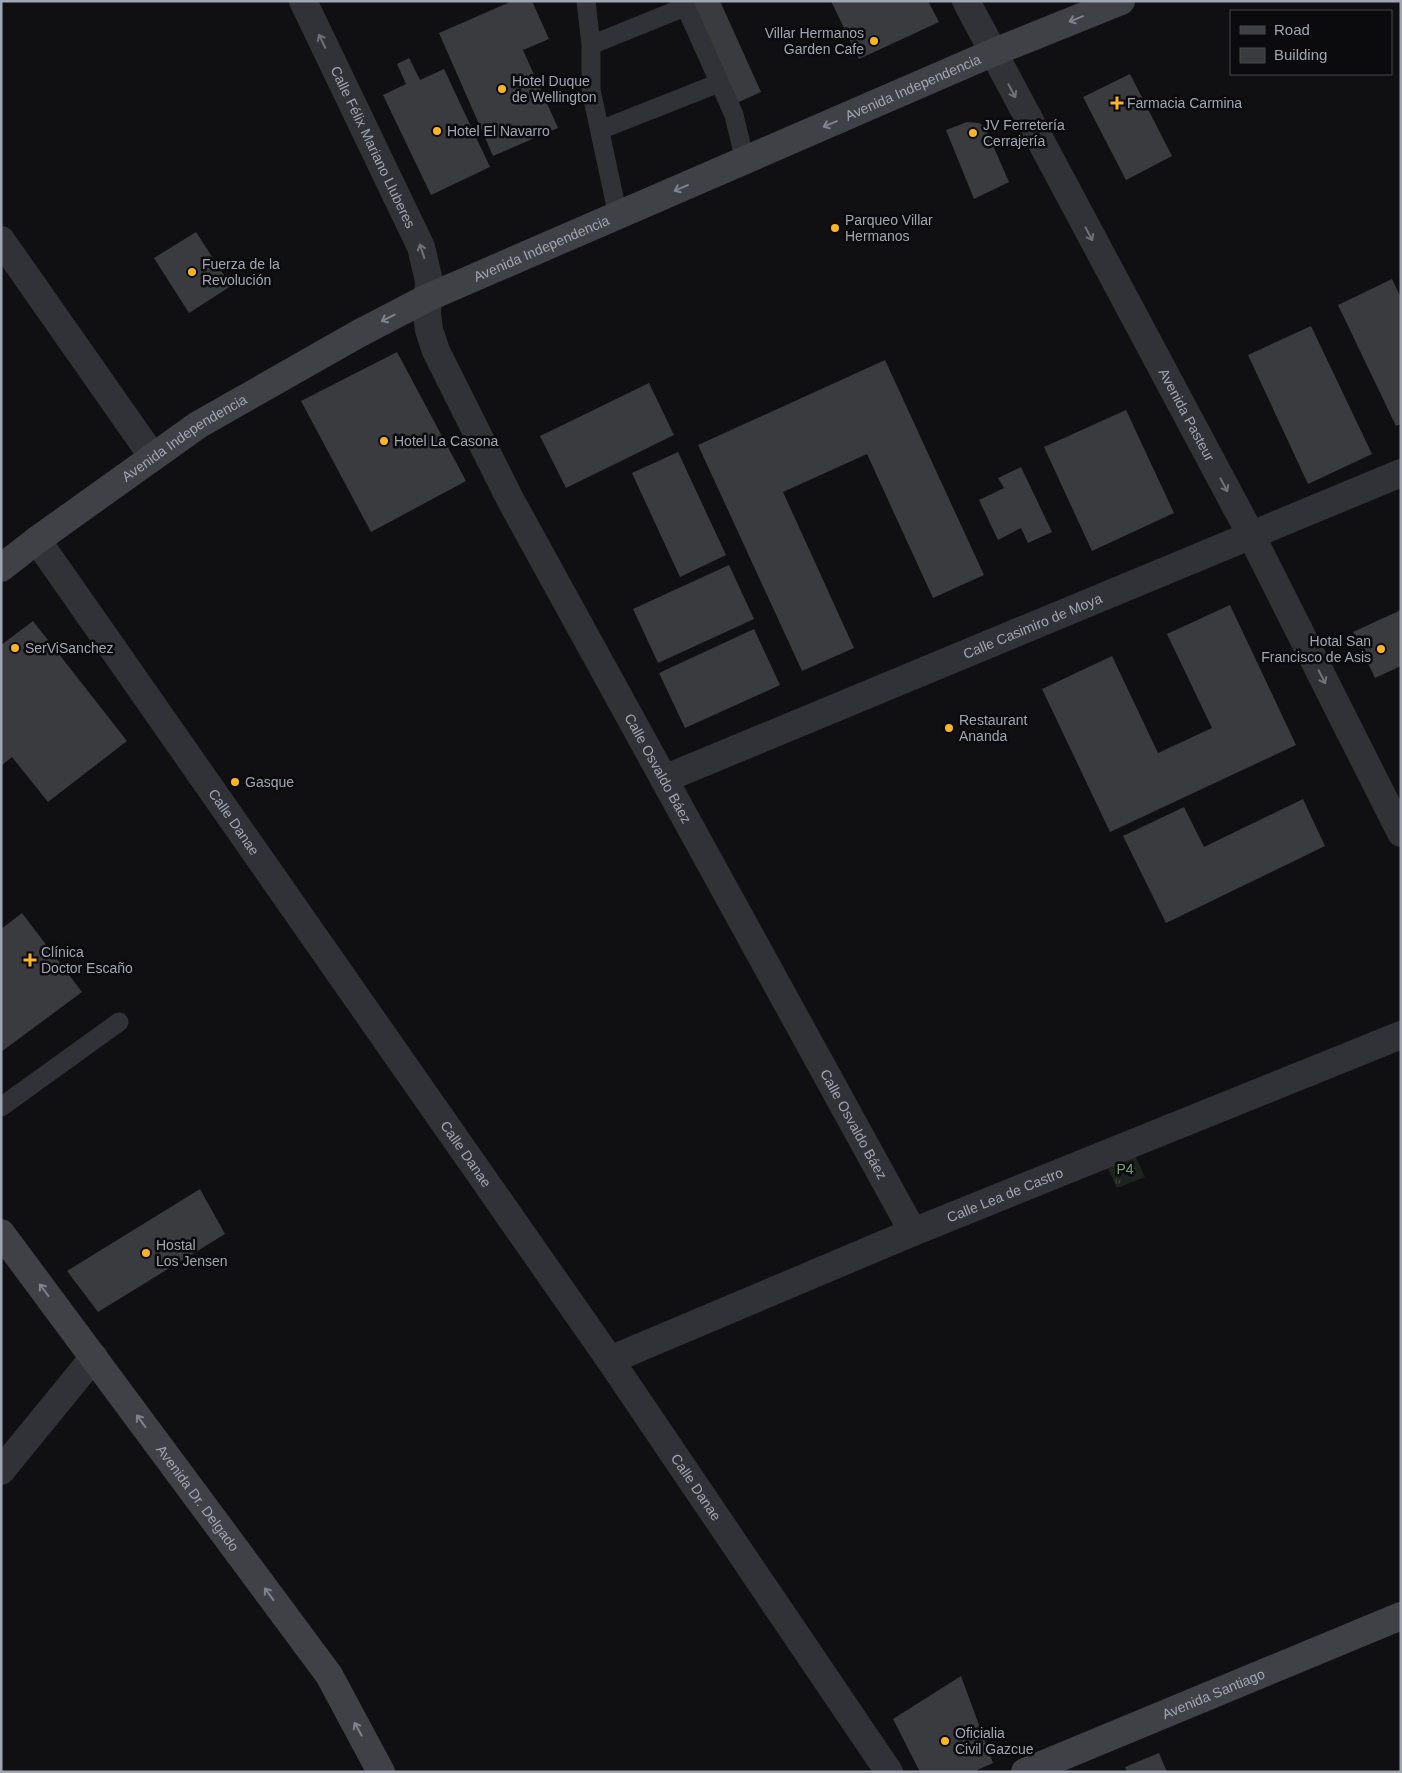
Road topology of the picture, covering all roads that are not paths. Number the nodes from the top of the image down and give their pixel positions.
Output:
1 (303, 1) edge
2 (586, 1) edge
3 (966, 1) edge
4 (1121, 1) edge
5 (684, 4) edge
6 (591, 45) junction
7 (992, 53) junction
8 (719, 83) junction
9 (600, 130) junction
10 (745, 161) junction
11 (618, 216) junction
12 (1, 240) edge
13 (427, 298) junction
14 (153, 457) junction
15 (1401, 473) edge
16 (1251, 536) junction
17 (37, 540) junction
18 (1, 568) edge
19 (664, 779) junction
20 (1401, 833) edge
21 (119, 1022) dead end
22 (1401, 1035) edge
23 (1, 1106) edge
24 (913, 1232) junction
25 (1, 1233) edge
26 (94, 1357) junction
27 (610, 1360) junction
28 (1, 1471) edge
29 (1401, 1616) edge
30 (382, 1772) edge
31 (889, 1772) edge
32 (1025, 1772) edge

13 -> 1 street, Calle Félix Mariano Lluberes
2 - 6 lane
3 - 7 street, Avenida Pasteur
4 -> 7 main road, Avenida Independencia
5 - 6 lane
5 - 8 lane
6 - 9 lane
7 -> 10 main road, Avenida Independencia
7 -> 16 street, Avenida Pasteur
8 - 9 lane
8 - 10 lane
9 - 11 lane
10 -> 11 main road, Avenida Independencia
11 - 13 main road, Avenida Independencia
12 - 14 street
13 -> 14 main road, Avenida Independencia
13 - 19 street, Calle Osvaldo Báez
14 - 17 main road, Avenida Independencia
15 - 16 street, Calle Casimiro de Moya
16 - 19 street, Calle Casimiro de Moya
16 -> 20 street, Avenida Pasteur
17 - 18 main road, Avenida Independencia
17 - 27 street, Calle Danae
19 - 24 street, Calle Osvaldo Báez
21 - 23 lane
22 - 24 street, Calle Lea de Castro
24 - 27 street, Calle Lea de Castro
26 -> 25 main road, Avenida Dr. Delgado
26 - 28 street
30 -> 26 main road, Avenida Dr. Delgado
27 - 31 street, Calle Danae
29 - 32 main road, Avenida Santiago

